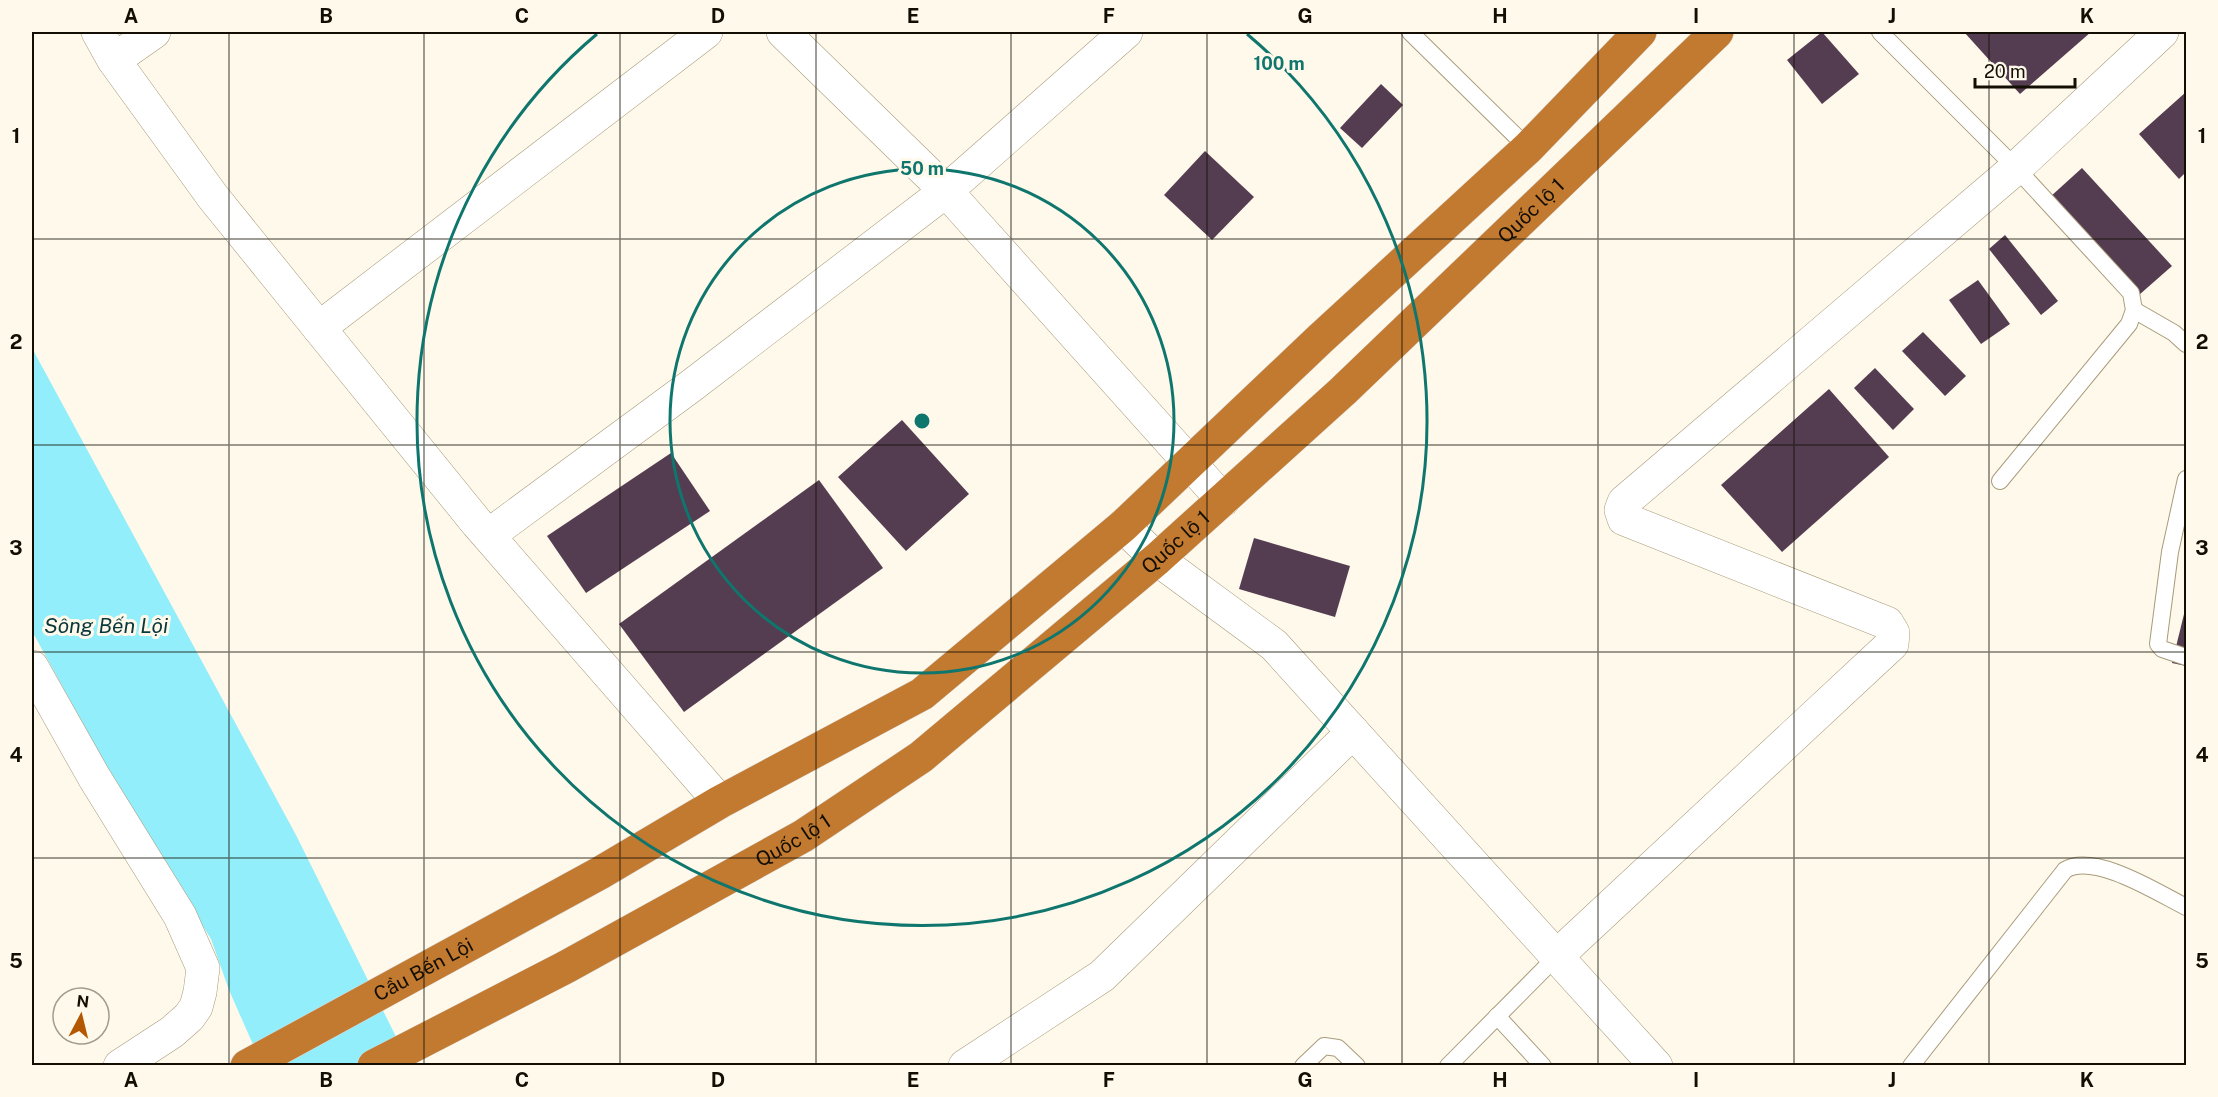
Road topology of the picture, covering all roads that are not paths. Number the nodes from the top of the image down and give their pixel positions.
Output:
1 (98, 32) edge
2 (154, 32) edge
3 (705, 32) edge
4 (783, 32) edge
5 (1126, 32) edge
6 (1410, 32) edge
7 (1640, 32) edge
8 (1718, 32) edge
9 (1880, 32) edge
10 (2162, 32) edge
11 (114, 60) junction
12 (1528, 148) junction
13 (2016, 168) junction
14 (946, 191) junction
15 (2134, 310) junction
16 (319, 328) junction
17 (2187, 344) edge
18 (1191, 463) junction
19 (2187, 480) edge
20 (2000, 481) dead end
21 (1223, 500) junction
22 (1123, 526) junction
23 (489, 536) junction
24 (1157, 560) junction
25 (2187, 657) edge
26 (32, 667) edge
27 (1353, 732) junction
28 (720, 802) junction
29 (2187, 907) edge
30 (1558, 955) junction
31 (1497, 1016) junction
32 (120, 1065) edge
33 (247, 1065) edge
34 (374, 1065) edge
35 (965, 1065) edge
36 (1303, 1065) edge
37 (1357, 1065) edge
38 (1448, 1065) edge
39 (1542, 1065) edge
40 (1656, 1065) edge
41 (1911, 1065) edge

1 - 11 street
2 - 11 street
3 - 16 street
4 - 14 street
5 - 14 street
6 - 12 lane
7 - 12 highway
8 - 21 highway, Quốc lộ 1
9 - 13 lane
10 - 13 street
11 - 16 street
12 - 18 highway
13 - 15 lane
13 - 30 street
14 - 18 street
14 - 23 street
15 - 17 lane
15 - 20 lane
16 - 23 street
18 - 21 street
18 - 22 highway
19 - 25 lane
21 - 24 highway, Quốc lộ 1
22 - 24 street
22 - 28 highway
23 - 28 street
24 - 27 street
24 - 34 highway, Quốc lộ 1
26 - 32 street
27 - 30 street
27 - 35 street
28 - 33 highway, Cầu Bến Lội
29 - 41 lane
30 - 31 lane
30 - 40 street
31 - 38 lane
31 - 39 lane
36 - 37 lane

